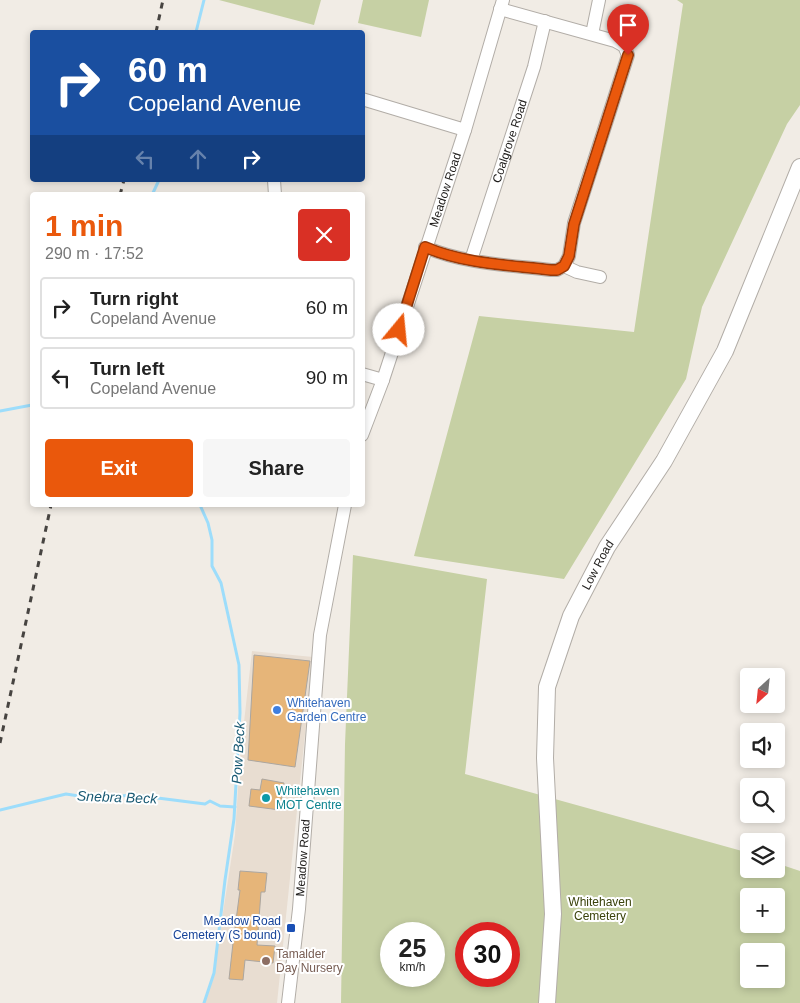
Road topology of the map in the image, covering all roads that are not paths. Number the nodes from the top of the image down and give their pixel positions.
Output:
1 (599, 0) edge
2 (502, 5) edge
3 (545, 21) junction
4 (592, 34) junction
5 (365, 100) edge
6 (464, 130) junction
7 (800, 167) edge
8 (425, 247) junction
9 (471, 260) junction
10 (564, 266) junction
11 (600, 277) dead end
12 (365, 375) edge
13 (383, 380) junction
14 (365, 427) edge
15 (345, 507) edge
16 (288, 1003) edge
17 (547, 1003) edge

1 - 4 street
2 - 3 street
2 - 6 street, Meadow Road
3 - 4 street
3 - 9 street, Coalgrove Road
4 - 10 street
5 - 6 street
6 - 8 street, Meadow Road
7 - 17 main road, Low Road
8 - 9 street
8 - 13 street, Meadow Road
9 - 10 street
10 - 11 street
12 - 13 street
13 - 14 street, Meadow Road
15 - 16 street, Meadow Road

